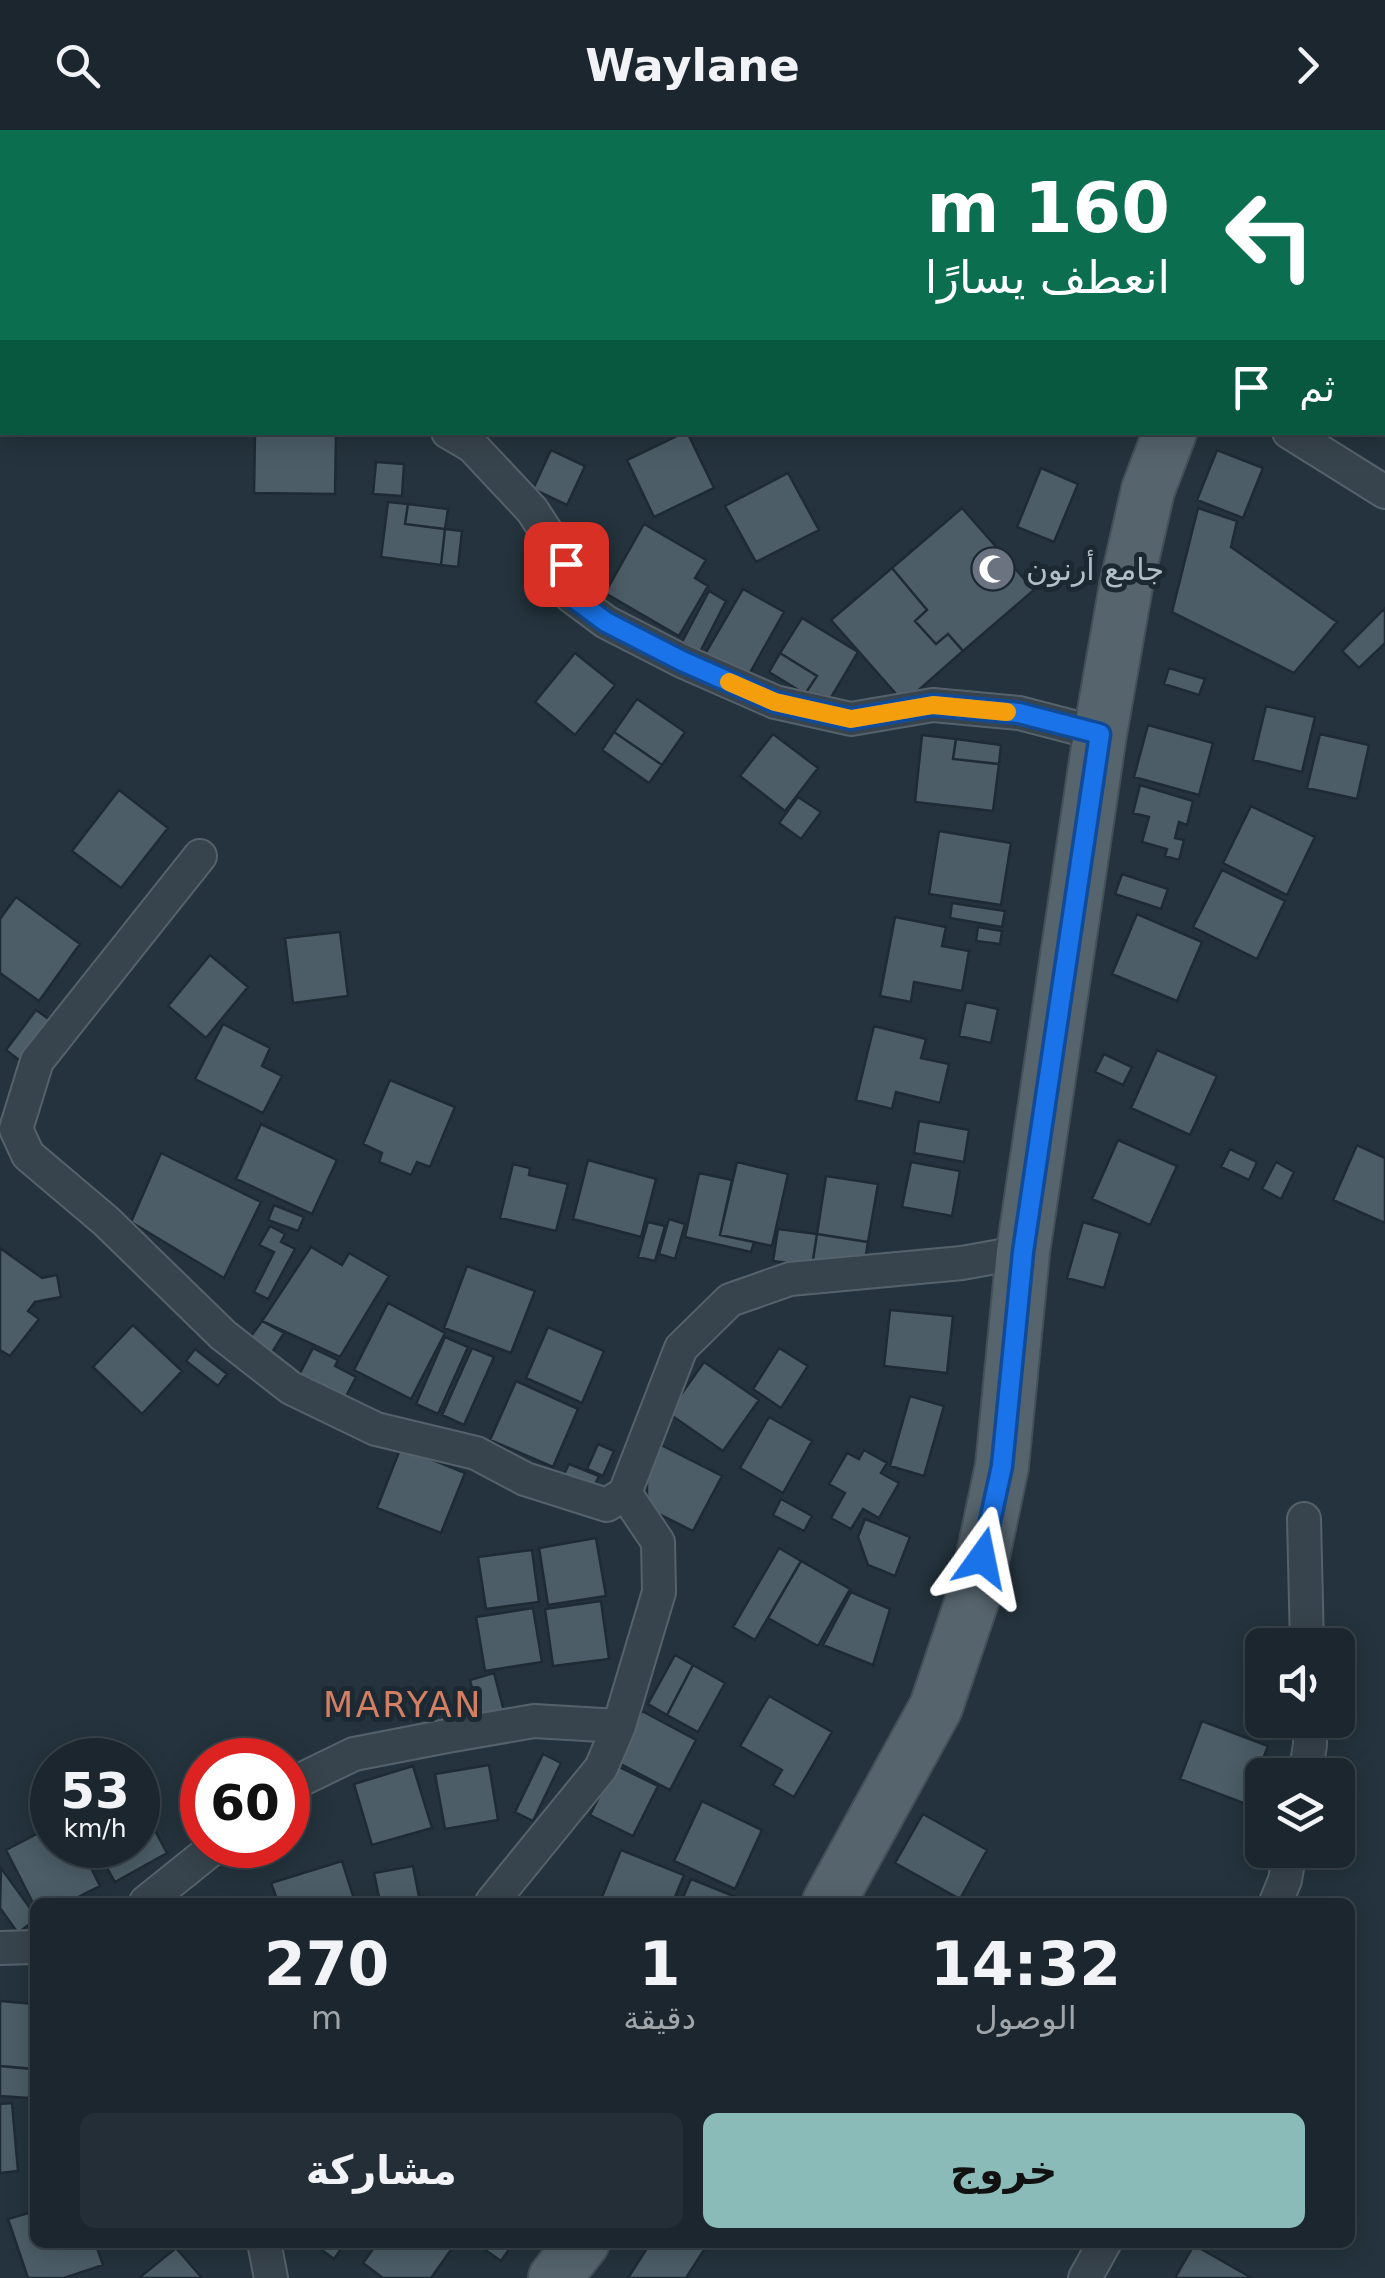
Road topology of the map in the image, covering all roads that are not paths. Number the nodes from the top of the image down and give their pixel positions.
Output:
1 (453, 435) edge
2 (1169, 435) edge
3 (1294, 435) edge
4 (1385, 492) edge
5 (1100, 734) junction
6 (200, 856) dead end
7 (1023, 1252) junction
8 (625, 1493) junction
9 (1304, 1519) dead end
10 (1307, 1628) edge
11 (619, 1726) junction
12 (310, 1775) edge
13 (188, 1868) edge
14 (1287, 1868) edge
15 (151, 1898) edge
16 (495, 1898) edge
17 (831, 1898) edge
18 (1278, 1898) edge
19 (30, 1947) edge
20 (0, 1948) edge
21 (265, 2248) edge
22 (578, 2248) edge
23 (1102, 2248) edge
24 (272, 2278) edge
25 (556, 2278) edge
26 (1084, 2278) edge

1 - 5 street
2 - 5 main road
3 - 4 street
5 - 7 main road
6 - 8 street
7 - 8 street
7 - 17 main road
8 - 11 street
9 - 10 street
11 - 12 street
11 - 16 street
13 - 15 street
14 - 18 street
19 - 20 street
21 - 24 street
22 - 25 main road
23 - 26 street

